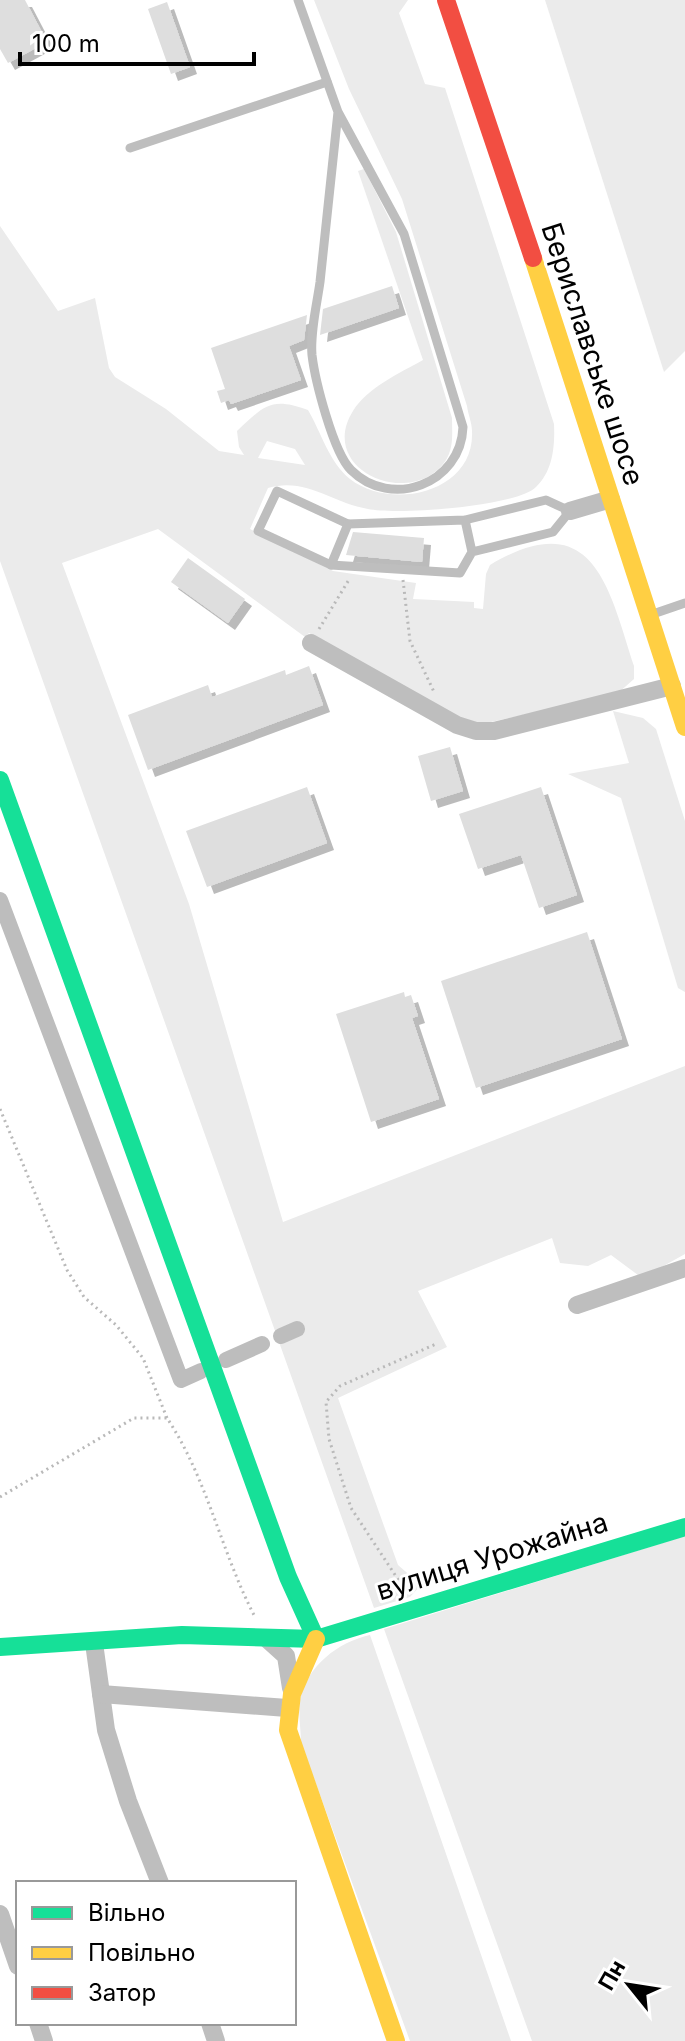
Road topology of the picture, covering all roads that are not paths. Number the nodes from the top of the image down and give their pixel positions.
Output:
1 (298, 0) edge
2 (446, 0) edge
3 (327, 82) junction
4 (338, 112) junction
5 (130, 148) dead end
6 (611, 499) junction
7 (570, 511) junction
8 (465, 520) junction
9 (348, 524) junction
10 (472, 552) junction
11 (331, 565) junction
12 (685, 603) edge
13 (647, 616) junction
14 (311, 643) road end
15 (672, 686) junction
16 (685, 727) edge
17 (0, 780) edge
18 (685, 1268) edge
19 (577, 1305) dead end
20 (685, 1527) edge
21 (266, 1638) junction
22 (316, 1639) junction
23 (94, 1643) junction
24 (0, 1647) edge
25 (291, 1688) junction
26 (101, 1694) junction
27 (287, 1708) junction
28 (159, 1881) edge
29 (0, 1914) edge
30 (16, 1960) edge
31 (396, 2041) edge

1 - 3 lane
2 - 6 street, Бериславське шосе
3 - 4 lane
3 - 5 lane
4 - 4 lane
6 - 7 street
6 - 13 street, Бериславське шосе
7 - 8 lane
7 - 10 lane
8 - 9 lane
8 - 10 lane
9 - 11 lane
9 - 11 lane
10 - 11 lane
12 - 13 lane
13 - 15 street, Бериславське шосе
14 - 15 street
15 - 16 street, Бериславське шосе
17 - 22 street
18 - 19 street
20 - 22 street, вулиця Урожайна
21 - 22 street, вулиця Урожайна
21 - 23 street, вулиця Урожайна
21 - 25 street
22 - 25 street
23 - 24 street, вулиця Урожайна
23 - 26 street
25 - 27 street
26 - 27 street
26 - 28 street
27 - 31 street
29 - 30 street

